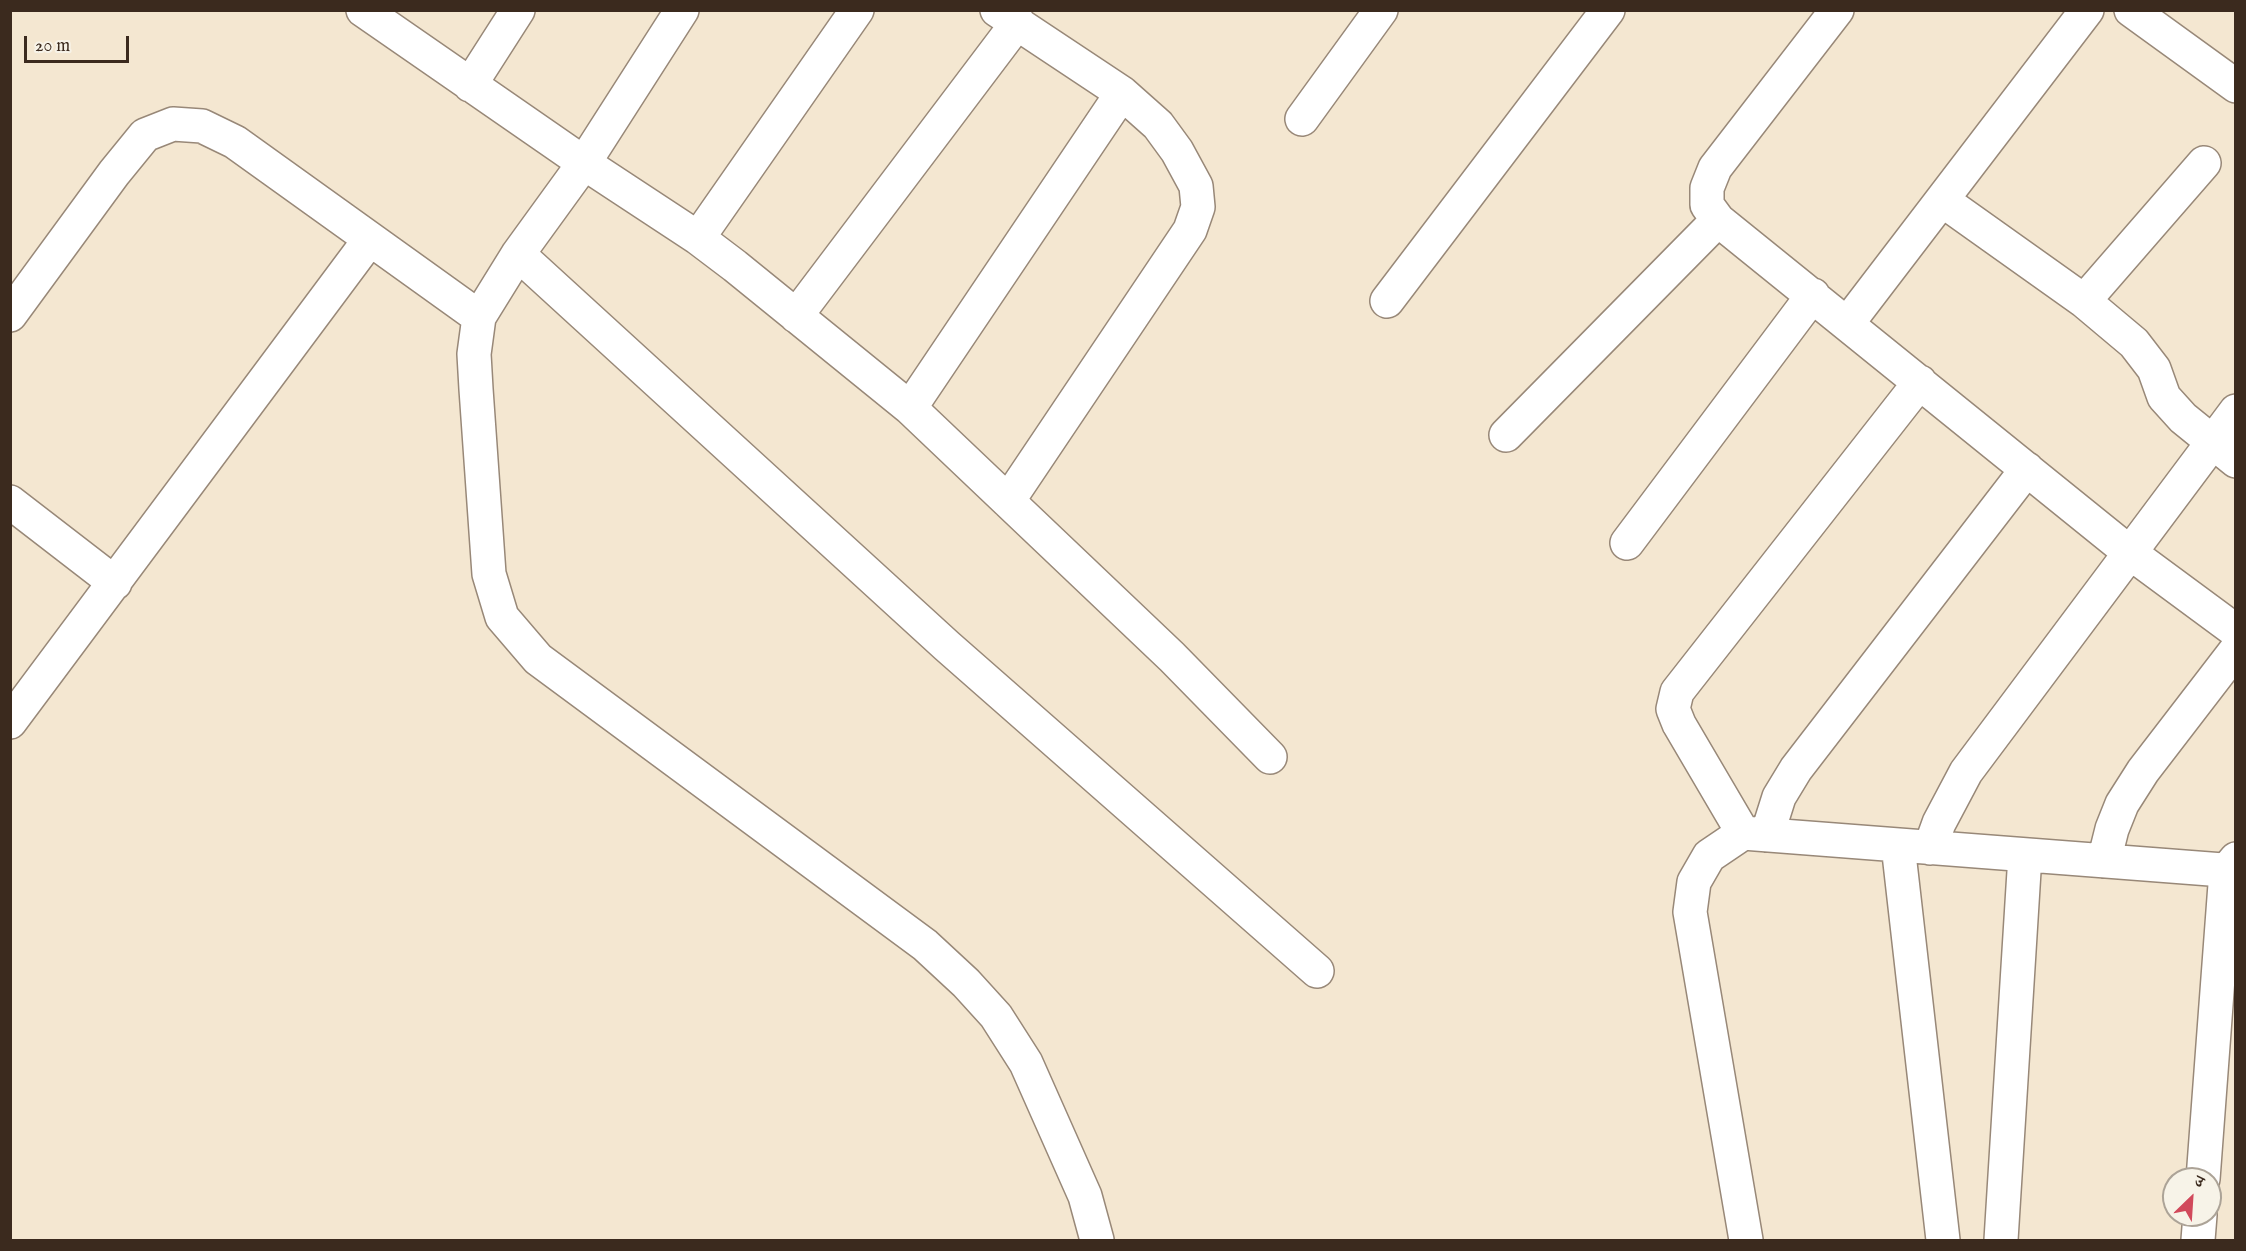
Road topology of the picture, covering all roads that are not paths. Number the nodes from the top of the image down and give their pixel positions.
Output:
1 (363, 10) edge
2 (518, 10) edge
3 (682, 10) edge
4 (857, 10) edge
5 (1381, 10) edge
6 (1608, 10) edge
7 (1837, 10) edge
8 (2087, 10) edge
9 (2131, 10) edge
10 (1008, 16) edge
11 (471, 85) junction
12 (2235, 87) edge
13 (1122, 93) junction
14 (1302, 119) dead end
15 (584, 163) junction
16 (2204, 163) dead end
17 (1942, 200) junction
18 (1718, 220) junction
19 (698, 238) junction
20 (370, 239) junction
21 (518, 254) junction
22 (1813, 296) junction
23 (1387, 301) dead end
24 (2084, 301) junction
25 (10, 315) edge
26 (796, 316) junction
27 (479, 317) junction
28 (1847, 324) junction
29 (1920, 382) junction
30 (910, 408) junction
31 (2235, 411) edge
32 (1506, 435) dead end
33 (2224, 451) edge
34 (2026, 469) junction
35 (1008, 501) junction
36 (10, 502) edge
37 (1627, 543) dead end
38 (2128, 552) junction
39 (115, 583) junction
40 (2235, 631) edge
41 (2235, 650) edge
42 (10, 722) edge
43 (1270, 757) dead end
44 (1755, 834) junction
45 (1898, 845) junction
46 (1930, 848) junction
47 (2025, 855) junction
48 (2104, 861) junction
49 (2232, 867) edge
50 (1317, 971) dead end
51 (2204, 1167) edge
52 (1097, 1240) edge
53 (1746, 1240) edge
54 (1943, 1240) edge
55 (2001, 1240) edge

1 - 11 street
2 - 11 street
3 - 15 street
4 - 19 street
5 - 14 street
6 - 23 street
7 - 18 street
8 - 17 street
9 - 12 street
10 - 13 street
10 - 26 street
11 - 15 street
13 - 30 street
13 - 35 street
15 - 19 street
15 - 21 street
16 - 24 street
17 - 24 street
17 - 28 street
18 - 22 street
18 - 32 street
19 - 26 street
20 - 25 street
20 - 27 street
20 - 39 street
21 - 27 street
21 - 50 street
22 - 28 street
22 - 37 street
24 - 33 street
26 - 30 street
27 - 52 street
28 - 29 street
29 - 34 street
29 - 44 street
30 - 35 street
31 - 33 street
33 - 38 street
34 - 38 street
34 - 44 street
35 - 43 street
36 - 39 street
38 - 40 street
38 - 46 street
39 - 42 street
41 - 48 street
44 - 45 street
44 - 53 street
45 - 46 street
45 - 54 street
46 - 47 street
47 - 48 street
47 - 55 street
48 - 49 street
49 - 51 street

